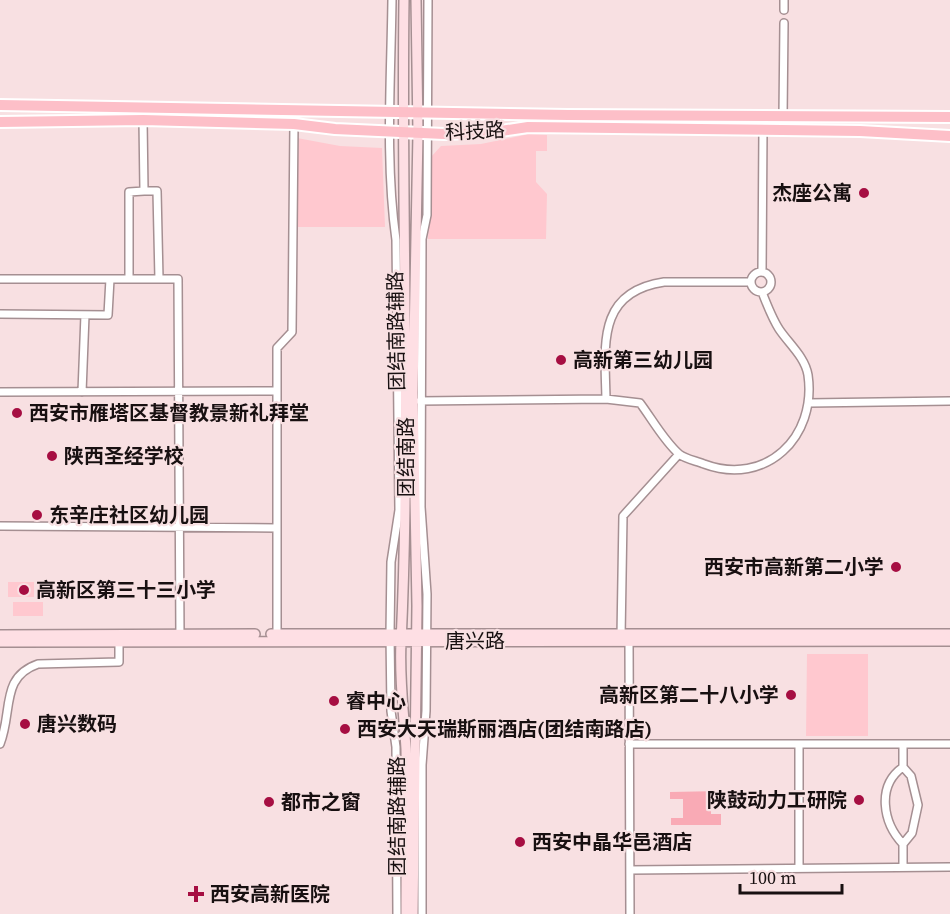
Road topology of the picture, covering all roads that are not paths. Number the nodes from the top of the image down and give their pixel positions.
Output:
1 (392, 0) edge
2 (404, 0) edge
3 (416, 0) edge
4 (428, 0) edge
5 (784, 0) edge
6 (784, 10) dead end
7 (784, 23) dead end
8 (0, 105) edge
9 (391, 110) junction
10 (403, 110) junction
11 (423, 111) junction
12 (783, 116) junction
13 (950, 117) edge
14 (143, 120) junction
15 (0, 122) edge
16 (294, 124) junction
17 (763, 129) junction
18 (390, 132) junction
19 (403, 133) junction
20 (423, 134) junction
21 (950, 136) edge
22 (144, 191) junction
23 (762, 272) junction
24 (0, 279) edge
25 (110, 279) junction
26 (129, 279) junction
27 (159, 279) junction
28 (751, 282) junction
29 (762, 292) junction
30 (0, 314) edge
31 (85, 315) junction
32 (276, 391) junction
33 (0, 392) edge
34 (82, 392) junction
35 (179, 392) junction
36 (606, 399) junction
37 (417, 401) junction
38 (950, 401) edge
39 (809, 403) junction
40 (680, 454) junction
41 (0, 526) edge
42 (178, 528) junction
43 (277, 528) junction
44 (950, 634) edge
45 (0, 635) edge
46 (180, 637) junction
47 (277, 637) junction
48 (390, 638) junction
49 (402, 638) junction
50 (422, 638) junction
51 (624, 639) junction
52 (119, 641) junction
53 (950, 641) edge
54 (0, 642) edge
55 (0, 744) edge
56 (629, 744) junction
57 (799, 744) junction
58 (903, 744) junction
59 (950, 744) edge
60 (903, 767) junction
61 (903, 844) junction
62 (903, 867) junction
63 (950, 867) edge
64 (799, 868) junction
65 (630, 870) junction
66 (397, 914) edge
67 (406, 914) edge
68 (413, 914) edge
69 (422, 914) edge
70 (630, 914) edge

1 - 9 street, 团结南路辅路
2 - 10 main road, 团结南路
3 - 11 main road, 团结南路
4 - 11 street
5 - 6 street
7 - 12 street
8 - 9 main road, 科技路
9 - 10 main road, 科技路
9 - 18 street, 团结南路辅路
10 - 11 main road, 科技路
10 - 19 main road, 团结南路
11 - 12 main road, 科技路
11 - 20 main road, 团结南路
12 - 13 main road, 科技路
14 - 15 main road, 科技路
14 - 16 main road, 科技路
14 - 22 street
16 - 18 main road, 科技路
16 - 32 street
17 - 20 main road, 科技路
17 - 21 main road, 科技路
17 - 23 street
18 - 19 main road, 科技路
18 - 48 street, 团结南路辅路
19 - 20 main road, 科技路
19 - 49 main road, 团结南路
20 - 37 main road, 团结南路
22 - 26 street
22 - 27 street
23 - 28 street
23 - 29 street
24 - 25 street
25 - 26 street
25 - 31 street
26 - 27 street
27 - 35 street
28 - 29 street
28 - 36 street
29 - 39 street
30 - 31 street
31 - 34 street
32 - 35 street
32 - 43 street
33 - 34 street
34 - 35 street
35 - 42 street
36 - 37 street
36 - 40 street
37 - 50 main road, 团结南路
38 - 39 street
39 - 40 street
40 - 51 street
41 - 42 street
42 - 43 street
42 - 46 street
43 - 47 street
44 - 51 main road, 唐兴路
45 - 46 main road, 唐兴路
46 - 47 main road, 唐兴路
46 - 52 main road, 唐兴路
47 - 48 main road, 唐兴路
48 - 49 main road, 唐兴路
48 - 66 street, 团结南路辅路
49 - 50 main road, 唐兴路
49 - 67 main road, 团结南路
50 - 51 main road, 唐兴路
50 - 68 main road, 团结南路
50 - 69 street, 团结南路辅路
51 - 53 main road, 唐兴路
51 - 56 street
52 - 54 main road, 唐兴路
52 - 55 street
56 - 57 street
56 - 65 street
57 - 58 street
57 - 64 street
58 - 59 street
58 - 60 street
60 - 61 street
60 - 61 street
61 - 62 street
62 - 63 street
62 - 64 street
64 - 65 street
65 - 70 street

